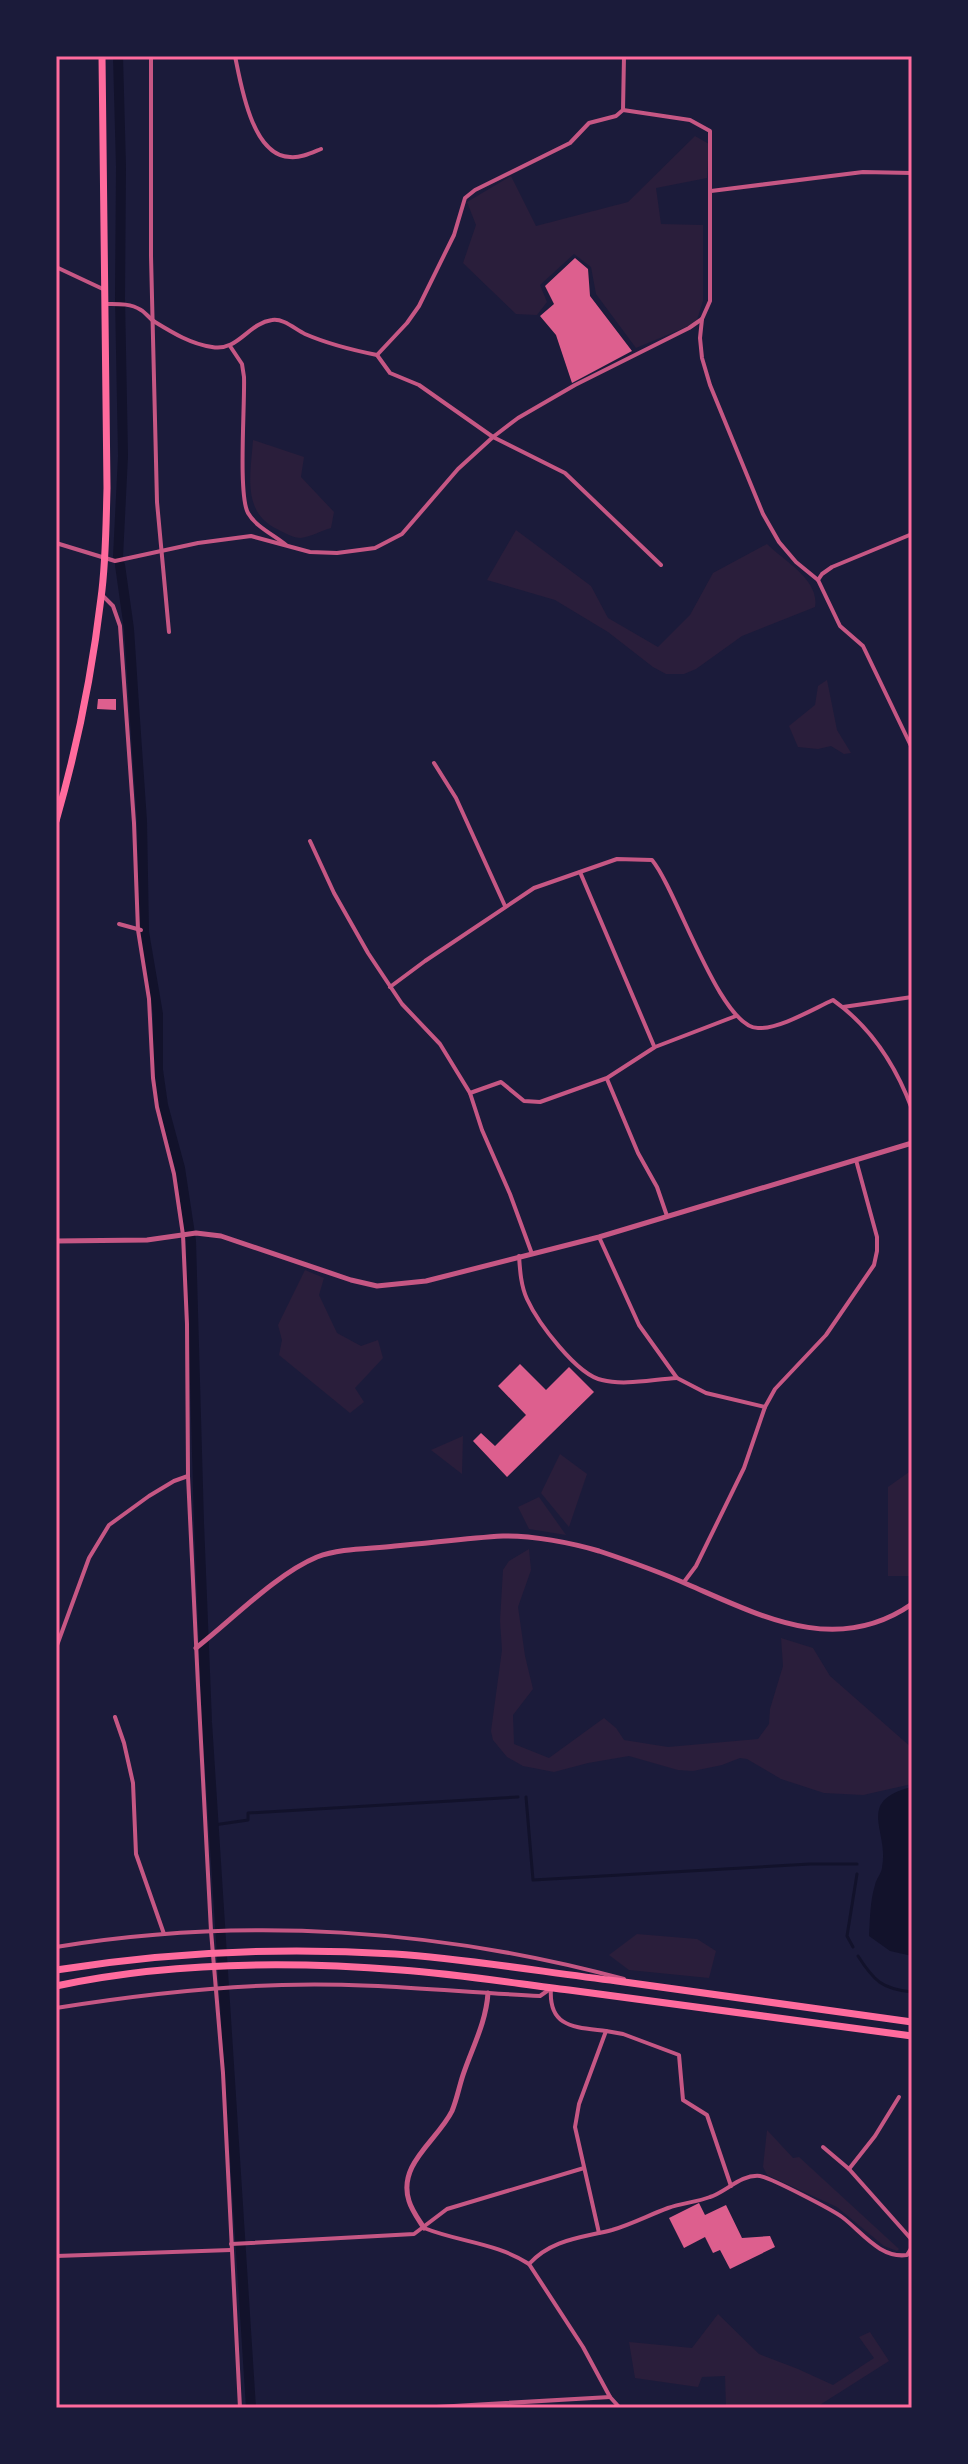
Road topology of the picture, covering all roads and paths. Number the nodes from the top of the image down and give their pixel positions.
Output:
1 (102, 56) edge
2 (151, 56) edge
3 (235, 56) edge
4 (624, 56) edge
5 (623, 110) junction
6 (321, 149) dead end
7 (912, 173) edge
8 (711, 191) junction
9 (56, 267) edge
10 (105, 290) junction
11 (105, 304) junction
12 (702, 319) junction
13 (152, 320) junction
14 (230, 346) junction
15 (377, 355) junction
16 (493, 437) junction
17 (912, 534) edge
18 (56, 543) edge
19 (287, 547) junction
20 (160, 551) junction
21 (104, 558) junction
22 (661, 565) dead end
23 (818, 580) junction
24 (102, 595) junction
25 (169, 632) dead end
26 (911, 746) edge
27 (434, 763) dead end
28 (56, 821) edge
29 (310, 841) dead end
30 (580, 872) junction
31 (505, 906) junction
32 (119, 924) dead end
33 (139, 930) junction
34 (390, 987) junction
35 (912, 997) edge
36 (843, 1007) junction
37 (736, 1016) junction
38 (655, 1047) junction
39 (607, 1078) junction
40 (470, 1093) junction
41 (912, 1109) edge
42 (912, 1143) edge
43 (856, 1160) junction
44 (667, 1216) junction
45 (185, 1235) junction
46 (599, 1237) junction
47 (56, 1241) edge
48 (532, 1254) junction
49 (519, 1256) junction
50 (677, 1378) junction
51 (765, 1407) junction
52 (188, 1476) junction
53 (684, 1583) junction
54 (912, 1604) edge
55 (199, 1646) junction
56 (56, 1648) edge
57 (115, 1717) dead end
58 (214, 1931) junction
59 (164, 1934) junction
60 (56, 1947) edge
61 (56, 1970) edge
62 (56, 1986) edge
63 (649, 1986) junction
64 (551, 1988) junction
65 (218, 1989) junction
66 (488, 1993) junction
67 (56, 2008) edge
68 (912, 2022) edge
69 (606, 2031) junction
70 (912, 2036) edge
71 (899, 2097) dead end
72 (823, 2147) dead end
73 (584, 2168) junction
74 (849, 2169) junction
75 (731, 2186) junction
76 (424, 2228) junction
77 (599, 2233) junction
78 (912, 2240) edge
79 (232, 2246) junction
80 (912, 2247) edge
81 (56, 2256) edge
82 (529, 2264) junction
83 (610, 2397) junction
84 (240, 2408) edge
85 (419, 2408) edge
86 (620, 2408) edge

1 - 10 highway
2 - 13 street
3 - 6 street
4 - 5 street
5 - 8 street
5 - 15 street
7 - 8 street
8 - 12 street
9 - 10 street
10 - 11 highway
11 - 13 street
11 - 21 highway
12 - 16 street
12 - 23 street
13 - 14 street
13 - 20 street
14 - 15 street
14 - 19 street
15 - 16 street
16 - 19 street
16 - 22 street
17 - 23 street
18 - 21 street
19 - 20 street
20 - 21 street
20 - 25 street
21 - 24 highway
23 - 26 street
24 - 28 highway
24 - 33 street
27 - 31 street
29 - 34 street
30 - 31 street
30 - 37 street
30 - 38 street
31 - 34 street
32 - 33 street
33 - 45 street
34 - 40 street
35 - 36 street
36 - 37 street
36 - 41 street
37 - 38 street
38 - 39 street
39 - 40 street
39 - 44 street
40 - 48 street
42 - 43 street
43 - 44 street
43 - 51 street
44 - 46 street
45 - 47 street
45 - 49 street
45 - 52 street
46 - 48 street
46 - 50 street
48 - 49 street
49 - 50 street
50 - 51 street
51 - 53 street
52 - 55 street
52 - 56 street
53 - 54 street
53 - 55 street
55 - 58 street
57 - 59 street
58 - 59 street
58 - 63 street
58 - 65 street
59 - 60 street
61 - 63 highway
62 - 64 highway
63 - 68 highway
64 - 66 street
64 - 69 street
64 - 70 highway
65 - 66 street
65 - 67 street
65 - 79 street
66 - 76 street
69 - 73 street
69 - 75 street
71 - 74 street
72 - 74 street
73 - 76 street
73 - 77 street
74 - 78 street
75 - 77 street
75 - 80 street
76 - 79 street
76 - 82 street
77 - 82 street
79 - 81 street
79 - 84 street
82 - 83 street
83 - 85 street
83 - 86 street

